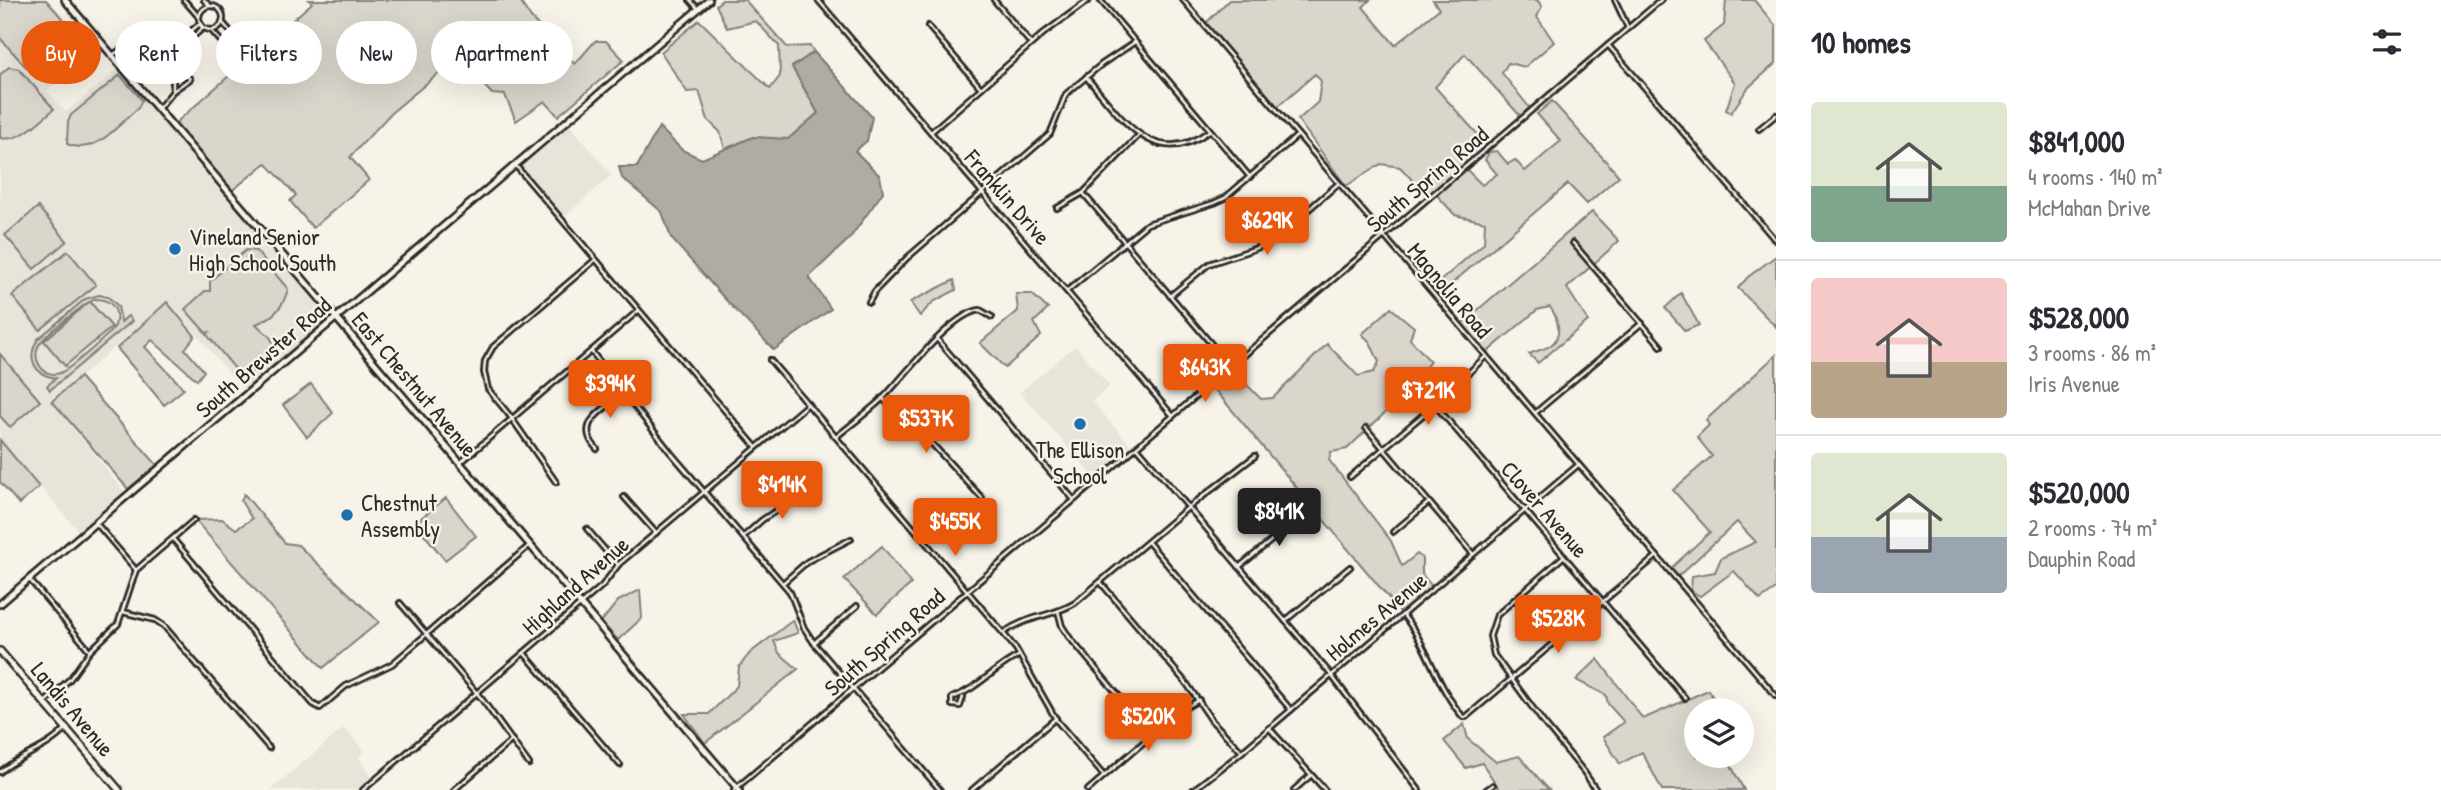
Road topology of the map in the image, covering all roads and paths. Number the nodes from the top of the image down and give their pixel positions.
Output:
1 (65, 0) edge
2 (184, 0) edge
3 (204, 0) edge
4 (690, 0) edge
5 (709, 0) edge
6 (818, 0) edge
7 (994, 0) edge
8 (1089, 0) edge
9 (1100, 0) edge
10 (1183, 0) edge
11 (1615, 0) edge
12 (1661, 0) edge
13 (210, 6) junction
14 (698, 9) junction
15 (199, 17) junction
16 (200, 21) edge
17 (222, 21) edge
18 (202, 26) edge
19 (928, 26) dead end
20 (216, 29) edge
21 (1628, 29) junction
22 (211, 30) junction
23 (216, 36) edge
24 (1135, 41) junction
25 (1031, 44) junction
26 (1608, 45) junction
27 (115, 53) edge
28 (112, 55) junction
29 (1086, 77) junction
30 (173, 84) edge
31 (183, 84) edge
32 (981, 88) junction
33 (173, 91) junction
34 (158, 109) junction
35 (1776, 115) edge
36 (1759, 129) dead end
37 (1210, 130) junction
38 (931, 132) junction
39 (1139, 135) junction
40 (1298, 135) junction
41 (516, 166) junction
42 (1250, 177) junction
43 (1339, 183) junction
44 (982, 191) junction
45 (1083, 193) junction
46 (1057, 208) dead end
47 (1384, 236) junction
48 (1776, 241) edge
49 (1124, 242) junction
50 (1573, 243) dead end
51 (596, 260) junction
52 (1067, 290) junction
53 (1170, 296) junction
54 (869, 302) dead end
55 (639, 310) junction
56 (336, 317) junction
57 (992, 317) dead end
58 (1642, 323) junction
59 (937, 340) junction
60 (1661, 346) dead end
61 (591, 351) junction
62 (1486, 356) junction
63 (770, 360) dead end
64 (1231, 367) junction
65 (624, 394) junction
66 (882, 398) junction
67 (808, 404) junction
68 (1435, 405) junction
69 (1535, 413) junction
70 (1174, 416) junction
71 (512, 418) junction
72 (1366, 428) dead end
73 (836, 437) junction
74 (756, 447) junction
75 (1137, 447) junction
76 (597, 449) dead end
77 (1384, 449) junction
78 (1255, 456) dead end
79 (460, 463) junction
80 (1578, 464) junction
81 (1350, 477) dead end
82 (556, 482) dead end
83 (807, 490) dead end
84 (705, 491) junction
85 (624, 496) dead end
86 (982, 498) dead end
87 (1074, 500) junction
88 (1429, 502) junction
89 (1189, 508) junction
90 (1525, 510) junction
91 (1305, 513) dead end
92 (194, 520) dead end
93 (96, 523) junction
94 (587, 529) dead end
95 (1393, 532) dead end
96 (656, 533) junction
97 (743, 537) junction
98 (173, 539) junction
99 (851, 539) dead end
100 (1148, 541) junction
101 (530, 545) junction
102 (1473, 554) junction
103 (1564, 556) junction
104 (1657, 556) junction
105 (618, 565) junction
106 (1239, 567) junction
107 (1350, 568) dead end
108 (136, 570) junction
109 (29, 579) junction
110 (1100, 582) junction
111 (783, 583) junction
112 (968, 591) junction
113 (1603, 602) junction
114 (400, 603) dead end
115 (0, 604) edge
116 (580, 604) junction
117 (857, 606) dead end
118 (1058, 611) junction
119 (123, 612) junction
120 (1403, 615) junction
121 (1285, 621) junction
122 (1003, 633) junction
123 (427, 634) junction
124 (814, 643) junction
125 (0, 651) edge
126 (90, 651) junction
127 (524, 653) junction
128 (1019, 656) junction
129 (1332, 675) junction
130 (1512, 679) junction
131 (853, 689) junction
132 (477, 693) junction
133 (1776, 696) edge
134 (963, 697) dead end
135 (1685, 698) dead end
136 (1199, 699) junction
137 (44, 703) junction
138 (1291, 709) junction
139 (1056, 718) junction
140 (66, 728) junction
141 (1269, 728) junction
142 (1152, 734) junction
143 (512, 740) junction
144 (269, 748) dead end
145 (1242, 752) junction
146 (529, 764) dead end
147 (620, 765) dead end
148 (0, 772) edge
149 (1311, 775) junction
150 (1104, 776) junction
151 (1493, 785) dead end
152 (1416, 786) junction
153 (737, 789) edge
154 (119, 790) edge
155 (363, 790) edge
156 (454, 790) edge
157 (940, 790) edge
158 (972, 790) edge
159 (1088, 790) edge
160 (1193, 790) edge
161 (1294, 790) edge
162 (1325, 790) edge
163 (1410, 790) edge
164 (1419, 790) edge
165 (1486, 790) edge
166 (1596, 790) edge

1 - 28 street, East Chestnut Avenue
2 - 15 street
3 - 13 street
4 - 14 street
5 - 14 street, South Brewster Road
6 - 38 street, Franklin Drive
7 - 25 street
8 - 25 street
9 - 24 street
10 - 40 street, Magnolia Road
11 - 21 street
12 - 21 street, South Spring Road
13 - 15 street
13 - 17 street
14 - 41 street, South Brewster Road
15 - 16 street
18 - 22 street
19 - 32 street
20 - 22 street
21 - 26 street, South Spring Road
22 - 23 street
24 - 29 street
24 - 37 street
25 - 32 street
26 - 47 street, South Spring Road
26 - 48 street
27 - 28 street
28 - 34 street, East Chestnut Avenue
29 - 39 street
29 - 44 street
30 - 33 street
31 - 33 street
32 - 38 street
33 - 34 street
34 - 56 street, East Chestnut Avenue
35 - 36 street
37 - 39 street
37 - 42 street
38 - 44 street, Franklin Drive
39 - 45 street
40 - 42 street
40 - 43 street, Magnolia Road
41 - 51 street
41 - 56 street, South Brewster Road
42 - 49 street
43 - 47 street, Magnolia Road
43 - 53 street
44 - 52 street, Franklin Drive
44 - 54 street
45 - 46 street
45 - 49 street
47 - 62 street, Magnolia Road
47 - 64 street, South Spring Road
49 - 52 street
49 - 53 street
50 - 58 street
51 - 55 street
51 - 71 street
52 - 70 street, Franklin Drive
53 - 64 street
55 - 61 street
55 - 74 street
56 - 79 street, East Chestnut Avenue
56 - 93 street, South Brewster Road
57 - 59 street
58 - 60 street
58 - 69 street
59 - 66 street
59 - 87 street
61 - 65 street
61 - 71 street
62 - 68 street
62 - 69 street, Magnolia Road
63 - 67 street
64 - 70 street, South Spring Road
65 - 76 street
65 - 84 street
66 - 73 street
66 - 86 street
67 - 73 street
67 - 74 street, Highland Avenue
68 - 77 street
68 - 90 street, Clover Avenue
69 - 80 street, Magnolia Road
70 - 75 street, South Spring Road
71 - 79 street
71 - 82 street
72 - 77 street
73 - 112 street
74 - 84 street, Highland Avenue
75 - 87 street, South Spring Road
75 - 89 street
77 - 81 street
77 - 88 street
78 - 89 street
79 - 101 street, East Chestnut Avenue
80 - 90 street, Holmes Avenue
80 - 104 street, Magnolia Road
83 - 97 street
84 - 96 street, Highland Avenue
84 - 97 street
85 - 96 street
87 - 112 street, South Spring Road
88 - 95 street
88 - 102 street
89 - 100 street
89 - 106 street
90 - 102 street, Holmes Avenue
90 - 103 street, Clover Avenue
91 - 106 street
92 - 98 street
93 - 108 street
93 - 109 street, South Brewster Road
94 - 105 street
96 - 105 street, Highland Avenue
97 - 111 street
98 - 108 street
98 - 123 street
99 - 111 street
100 - 110 street
100 - 138 street
101 - 116 street, East Chestnut Avenue
101 - 123 street
102 - 120 street, Holmes Avenue
103 - 113 street, Clover Avenue
103 - 130 street
104 - 113 street
104 - 133 street, Magnolia Road
105 - 116 street, Highland Avenue
106 - 121 street
107 - 121 street
108 - 119 street
109 - 115 street, South Brewster Road
109 - 126 street
110 - 118 street
110 - 136 street
111 - 124 street
112 - 122 street
112 - 131 street, South Spring Road
113 - 130 street
113 - 135 street, Clover Avenue
114 - 123 street
116 - 127 street, Highland Avenue
116 - 153 street, East Chestnut Avenue
117 - 124 street
118 - 122 street
118 - 142 street
119 - 126 street
119 - 144 street
120 - 129 street, Holmes Avenue
120 - 130 street
121 - 129 street
122 - 128 street
123 - 132 street
124 - 131 street
125 - 137 main road, Landis Avenue
126 - 137 street
127 - 132 street, Highland Avenue
127 - 147 street
128 - 134 street
128 - 139 street
129 - 138 street, Holmes Avenue
129 - 152 street
130 - 166 street
131 - 153 street, South Spring Road
131 - 157 street
132 - 143 street
132 - 155 street, Highland Avenue
136 - 142 street
136 - 145 street
137 - 140 main road, Landis Avenue
138 - 141 street, Holmes Avenue
139 - 150 street
139 - 158 street
140 - 148 street
140 - 154 main road, Landis Avenue
141 - 145 street, Holmes Avenue
141 - 149 street
142 - 150 street
143 - 146 street
143 - 156 street
145 - 160 street, Holmes Avenue
149 - 161 street
149 - 162 street
150 - 159 street
151 - 165 street
152 - 163 street
152 - 164 street

